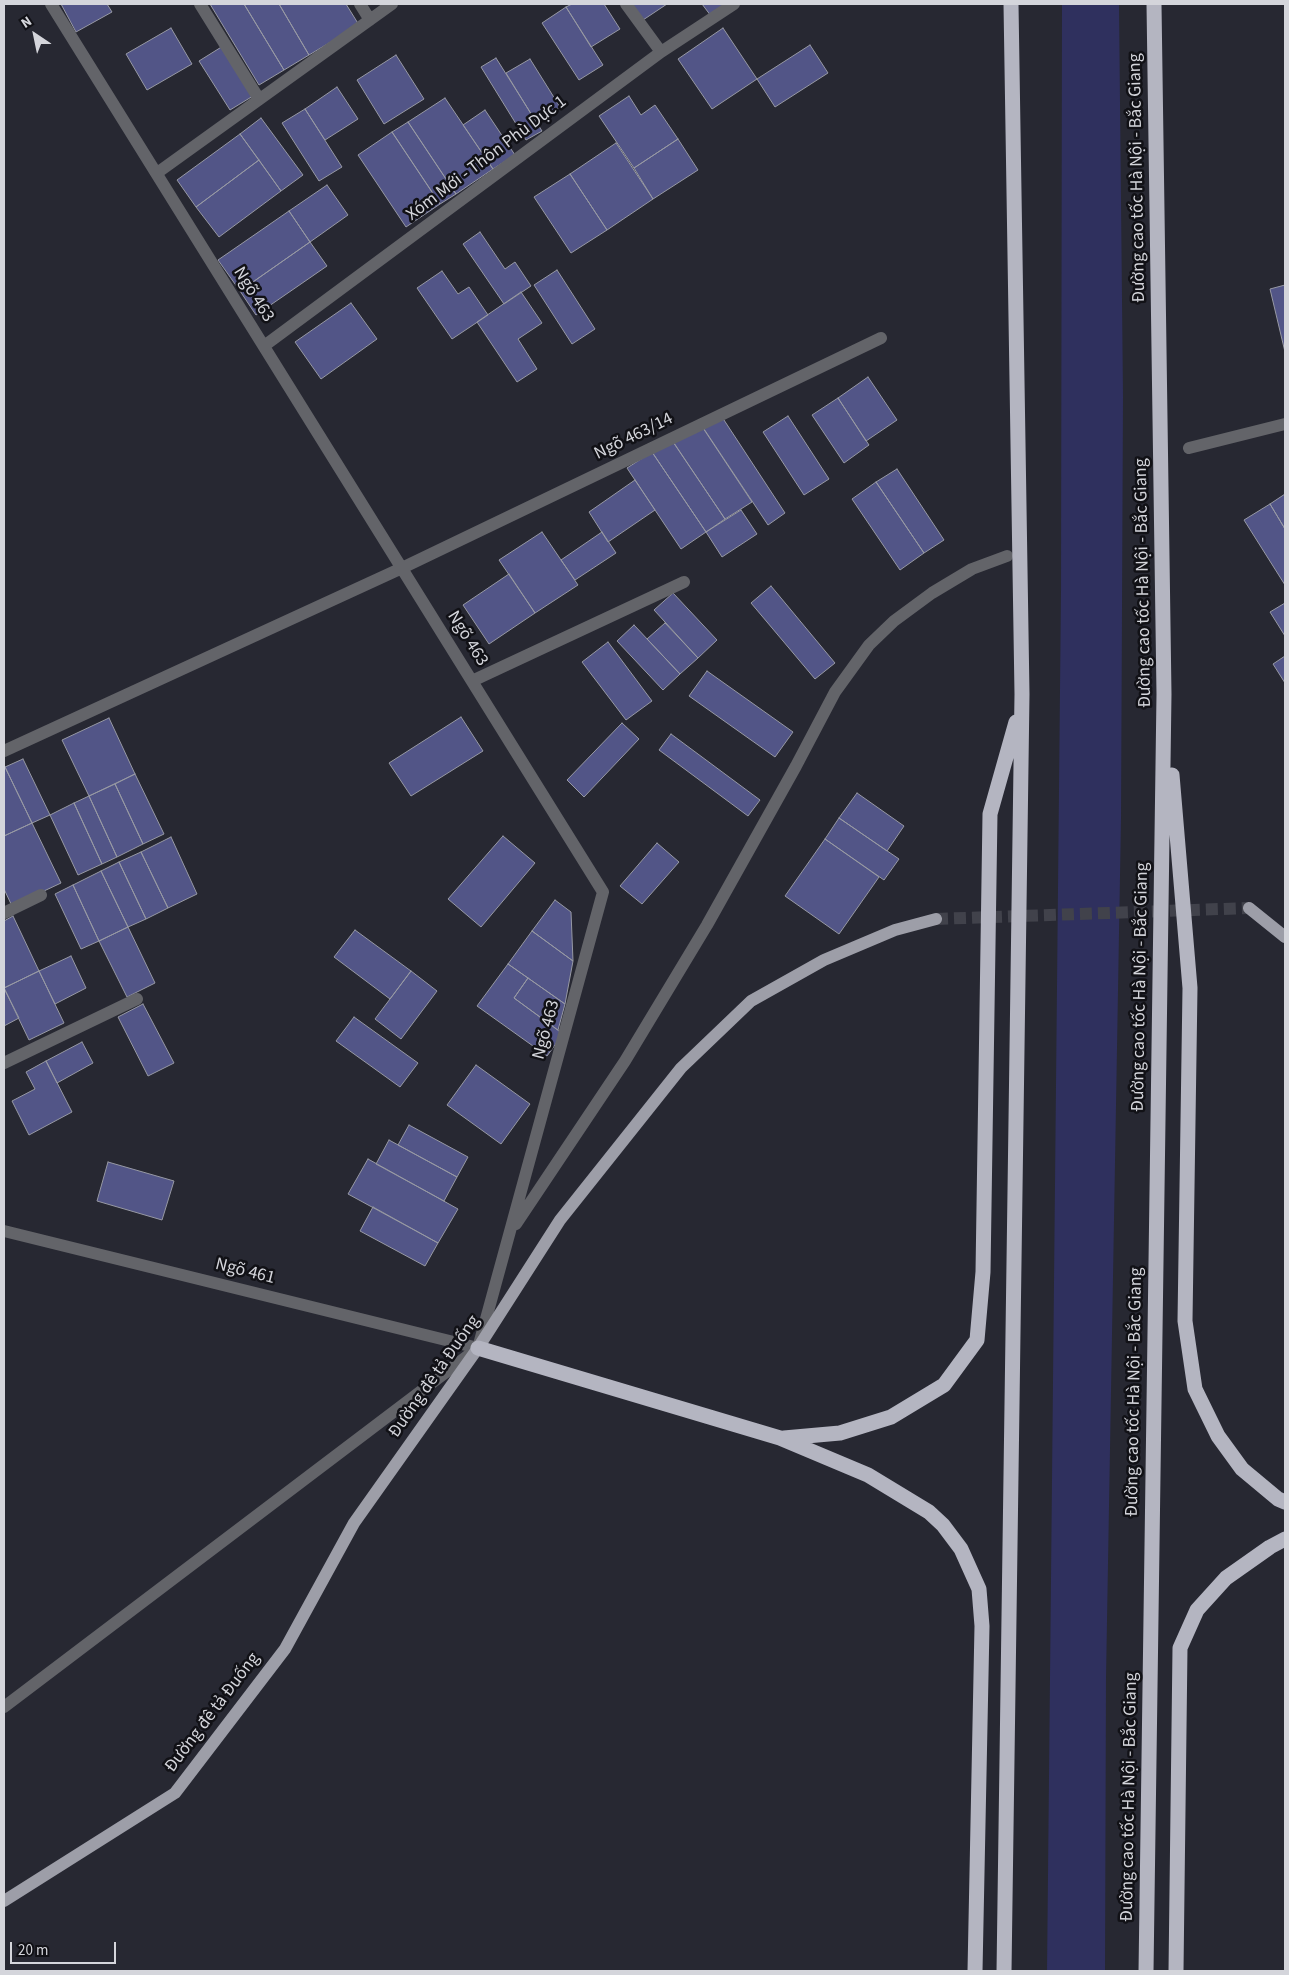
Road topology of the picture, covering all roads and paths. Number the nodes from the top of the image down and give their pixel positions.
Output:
1 (51, 4) edge
2 (200, 4) edge
3 (360, 4) edge
4 (392, 4) edge
5 (626, 4) edge
6 (734, 4) edge
7 (1011, 4) edge
8 (1154, 4) edge
9 (370, 20) junction
10 (660, 52) junction
11 (260, 100) junction
12 (157, 173) junction
13 (881, 338) dead end
14 (264, 346) junction
15 (1285, 424) edge
16 (1189, 448) dead end
17 (1006, 556) dead end
18 (402, 568) junction
19 (684, 582) dead end
20 (472, 681) junction
21 (1164, 694) junction
22 (1022, 703) junction
23 (4, 751) edge
24 (41, 895) dead end
25 (1249, 908) tunnel mouth
26 (4, 913) edge
27 (936, 919) tunnel mouth
28 (1285, 937) edge
29 (137, 999) dead end
30 (4, 1063) edge
31 (4, 1231) edge
32 (509, 1234) junction
33 (478, 1348) junction
34 (780, 1438) junction
35 (1285, 1502) edge
36 (1285, 1538) edge
37 (4, 1707) edge
38 (4, 1901) edge
39 (975, 1971) edge
40 (1004, 1971) edge
41 (1146, 1971) edge
42 (1176, 1971) edge

1 - 12 street, Ngõ 463
2 - 11 street
3 - 9 street
4 - 9 street
5 - 10 street
6 - 10 street, Xóm Mới - Thôn Phù Dực 1
7 - 22 highway
8 - 21 highway, Đường cao tốc Hà Nội - Bắc Giang
9 - 11 street
10 - 14 street, Xóm Mới - Thôn Phù Dực 1
11 - 12 street
12 - 14 street, Ngõ 463
13 - 18 street, Ngõ 463/14
14 - 18 street, Ngõ 463
15 - 16 street
17 - 32 street
18 - 20 street, Ngõ 463
18 - 23 street, Ngõ 463/14
19 - 20 street
20 - 32 street, Ngõ 463
21 - 35 highway
21 - 41 highway, Đường cao tốc Hà Nội - Bắc Giang
22 - 34 highway
22 - 40 highway
24 - 26 street
25 - 28 main road
27 - 33 main road, Đường đê tả Đuống
29 - 30 street
31 - 33 street, Ngõ 461
32 - 33 street, Ngõ 463
33 - 34 highway
33 - 37 street
33 - 38 main road, Đường đê tả Đuống
34 - 39 highway
36 - 42 highway

